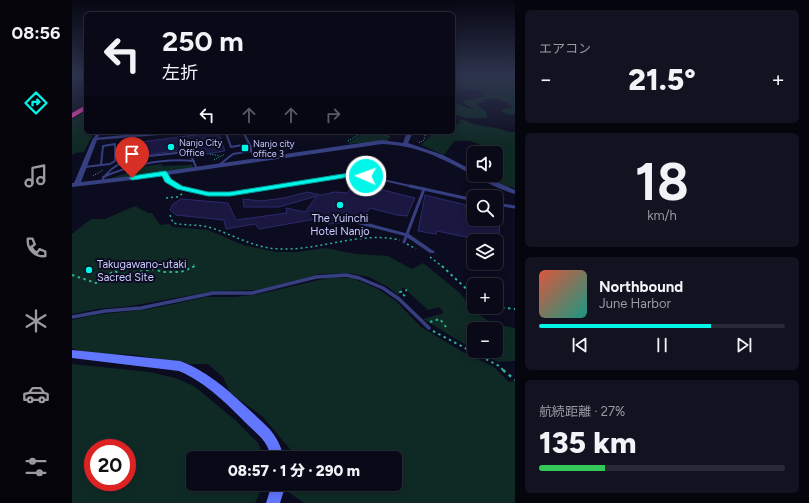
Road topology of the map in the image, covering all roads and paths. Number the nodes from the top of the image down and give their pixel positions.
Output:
1 (84, 105) edge
2 (84, 108) edge
3 (72, 111) edge
4 (72, 116) edge
5 (98, 134) dead end
6 (153, 134) edge
7 (226, 134) edge
8 (244, 134) edge
9 (360, 134) edge
10 (409, 134) edge
11 (95, 140) junction
12 (248, 144) junction
13 (343, 144) dead end
14 (405, 144) junction
15 (251, 146) junction
16 (251, 151) junction
17 (229, 152) dead end
18 (267, 153) dead end
19 (210, 154) dead end
20 (220, 156) junction
21 (256, 160) junction
22 (194, 161) junction
23 (216, 163) junction
24 (101, 165) junction
25 (83, 167) junction
26 (197, 169) junction
27 (467, 170) edge
28 (165, 174) junction
29 (102, 180) junction
30 (490, 182) edge
31 (74, 185) edge
32 (424, 189) junction
33 (515, 192) edge
34 (183, 194) dead end
35 (166, 198) dead end
36 (467, 198) edge
37 (503, 205) edge
38 (515, 207) edge
39 (170, 215) dead end
40 (360, 223) dead end
41 (407, 235) junction
42 (404, 242) junction
43 (421, 252) dead end
44 (429, 254) joint
45 (194, 264) dead end
46 (72, 275) edge
47 (467, 289) edge
48 (407, 290) dead end
49 (402, 297) dead end
50 (503, 308) edge
51 (515, 309) edge
52 (72, 317) edge
53 (429, 323) dead end
54 (446, 327) dead end
55 (429, 328) joint
56 (72, 354) edge
57 (515, 380) edge
58 (275, 451) edge
59 (277, 491) edge
60 (273, 503) edge

1 - 3 highway
2 - 4 highway
5 - 11 street
6 - 11 street
7 - 12 lane
8 - 12 lane
9 - 13 path
10 - 14 street
11 - 25 street
12 - 15 lane
14 - 21 street
14 - 27 street
15 - 16 lane
15 - 18 path
16 - 21 lane
16 - 23 lane
17 - 20 path
19 - 20 path
20 - 23 path
21 - 23 street
22 - 26 lane
22 - 29 lane
22 - 29 lane
23 - 26 street
24 - 24 lane
24 - 25 lane
25 - 31 street
26 - 28 street
28 - 29 street
28 - 32 lane
29 - 31 street
30 - 33 street
32 - 36 lane
32 - 41 lane
34 - 35 path
37 - 38 lane
39 - 42 path
40 - 41 street
41 - 42 lane
41 - 44 street
42 - 43 path
44 - 47 path
45 - 46 path
48 - 49 path
50 - 51 path
52 - 55 lane
53 - 54 path
55 - 57 path
56 - 58 main road
59 - 60 main road

